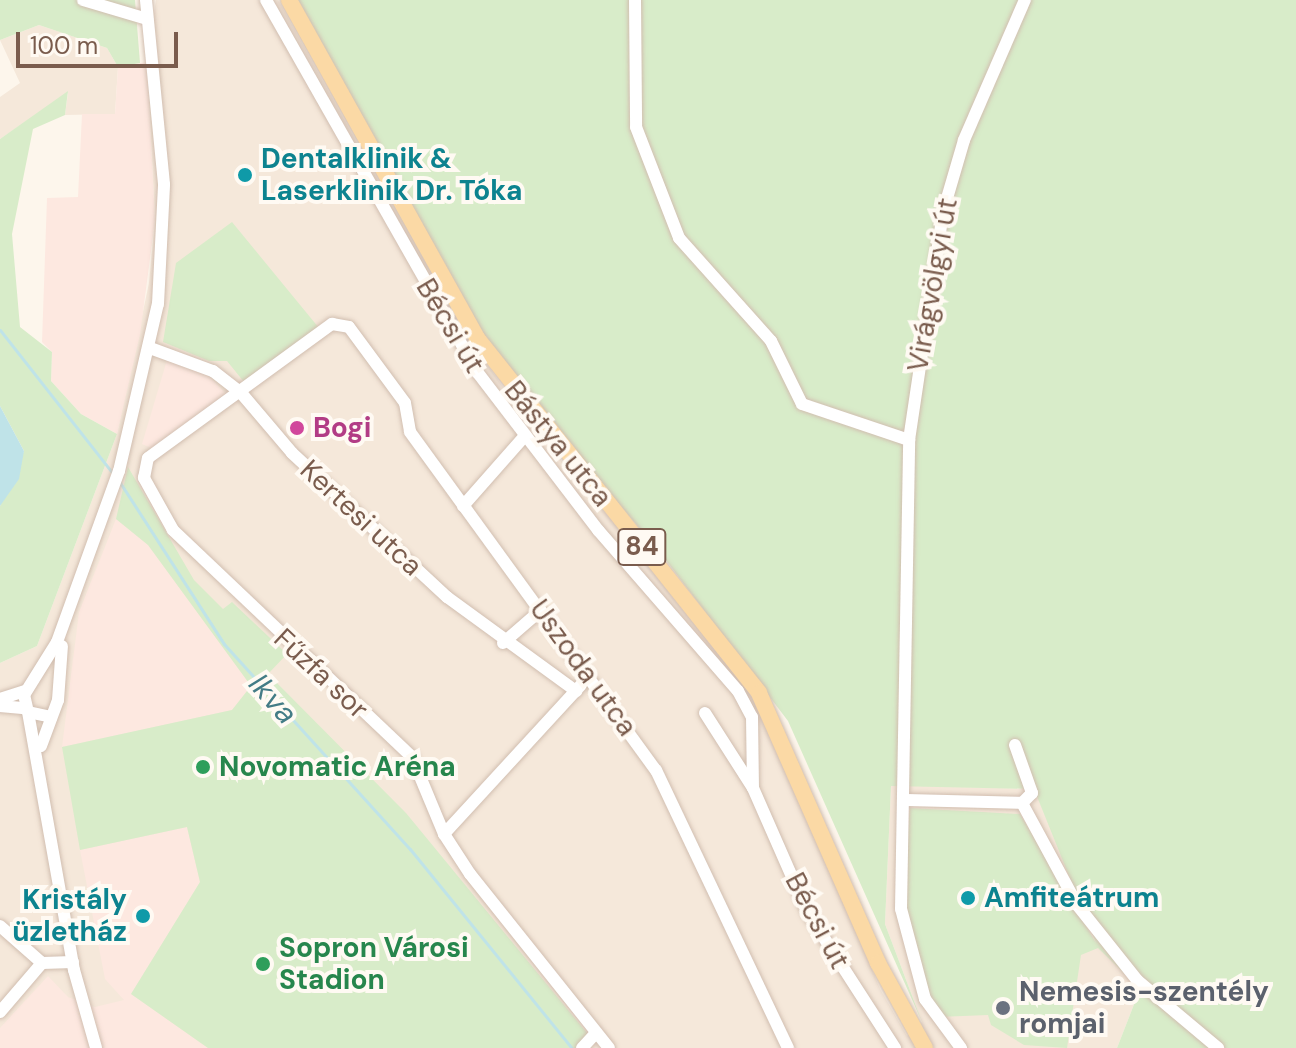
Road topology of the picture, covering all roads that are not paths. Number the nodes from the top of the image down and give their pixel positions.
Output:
1 (83, 0) edge
2 (146, 0) edge
3 (266, 0) edge
4 (289, 0) edge
5 (635, 0) edge
6 (1025, 0) edge
7 (113, 3) edge
8 (147, 19) junction
9 (150, 348) junction
10 (242, 394) junction
11 (523, 438) junction
12 (909, 440) junction
13 (463, 506) junction
14 (75, 596) junction
15 (541, 610) junction
16 (503, 643) junction
17 (589, 677) junction
18 (29, 688) junction
19 (576, 691) junction
20 (56, 692) junction
21 (0, 699) edge
22 (0, 706) edge
23 (26, 710) junction
24 (705, 713) dead end
25 (47, 716) junction
26 (1015, 745) dead end
27 (42, 767) junction
28 (753, 788) junction
29 (903, 800) junction
30 (1022, 803) junction
31 (444, 834) junction
32 (0, 926) edge
33 (73, 962) junction
34 (42, 963) junction
35 (0, 1012) edge
36 (596, 1033) junction
37 (585, 1046) edge
38 (96, 1048) edge
39 (609, 1048) edge
40 (788, 1048) edge
41 (895, 1048) edge
42 (925, 1048) edge
43 (961, 1048) edge
44 (1218, 1048) edge

1 - 7 street
2 - 8 street
3 - 11 street, Bécsi út
4 - 42 main road, Bástya utca / 84
5 - 12 street
6 - 12 street, Virágvölgyi út
7 - 8 street
8 - 9 street
9 - 10 street, Kertesi utca
9 - 14 street
10 - 13 street, Uszoda utca
10 - 16 street, Kertesi utca
10 - 31 street, Fűzfa sor
11 - 13 street
11 - 28 street, Bécsi út
12 - 29 street, Virágvölgyi út
13 - 15 street, Uszoda utca
14 - 18 street
14 - 20 street
15 - 16 street
15 - 17 street, Uszoda utca
16 - 19 street, Kertesi utca
17 - 19 street
17 - 40 street, Uszoda utca
18 - 20 street
18 - 21 street
18 - 23 street
19 - 31 street
20 - 25 street
22 - 23 street
23 - 25 street
23 - 27 street
24 - 28 street, Bécsi út
25 - 27 street
26 - 30 street
27 - 33 street
28 - 41 street, Bécsi út
29 - 30 street
29 - 43 street, Virágvölgyi út
30 - 44 street
31 - 36 street, Fűzfa sor
32 - 34 street
33 - 34 street
33 - 38 street
34 - 35 street
36 - 37 street
36 - 39 street, Fűzfa sor

